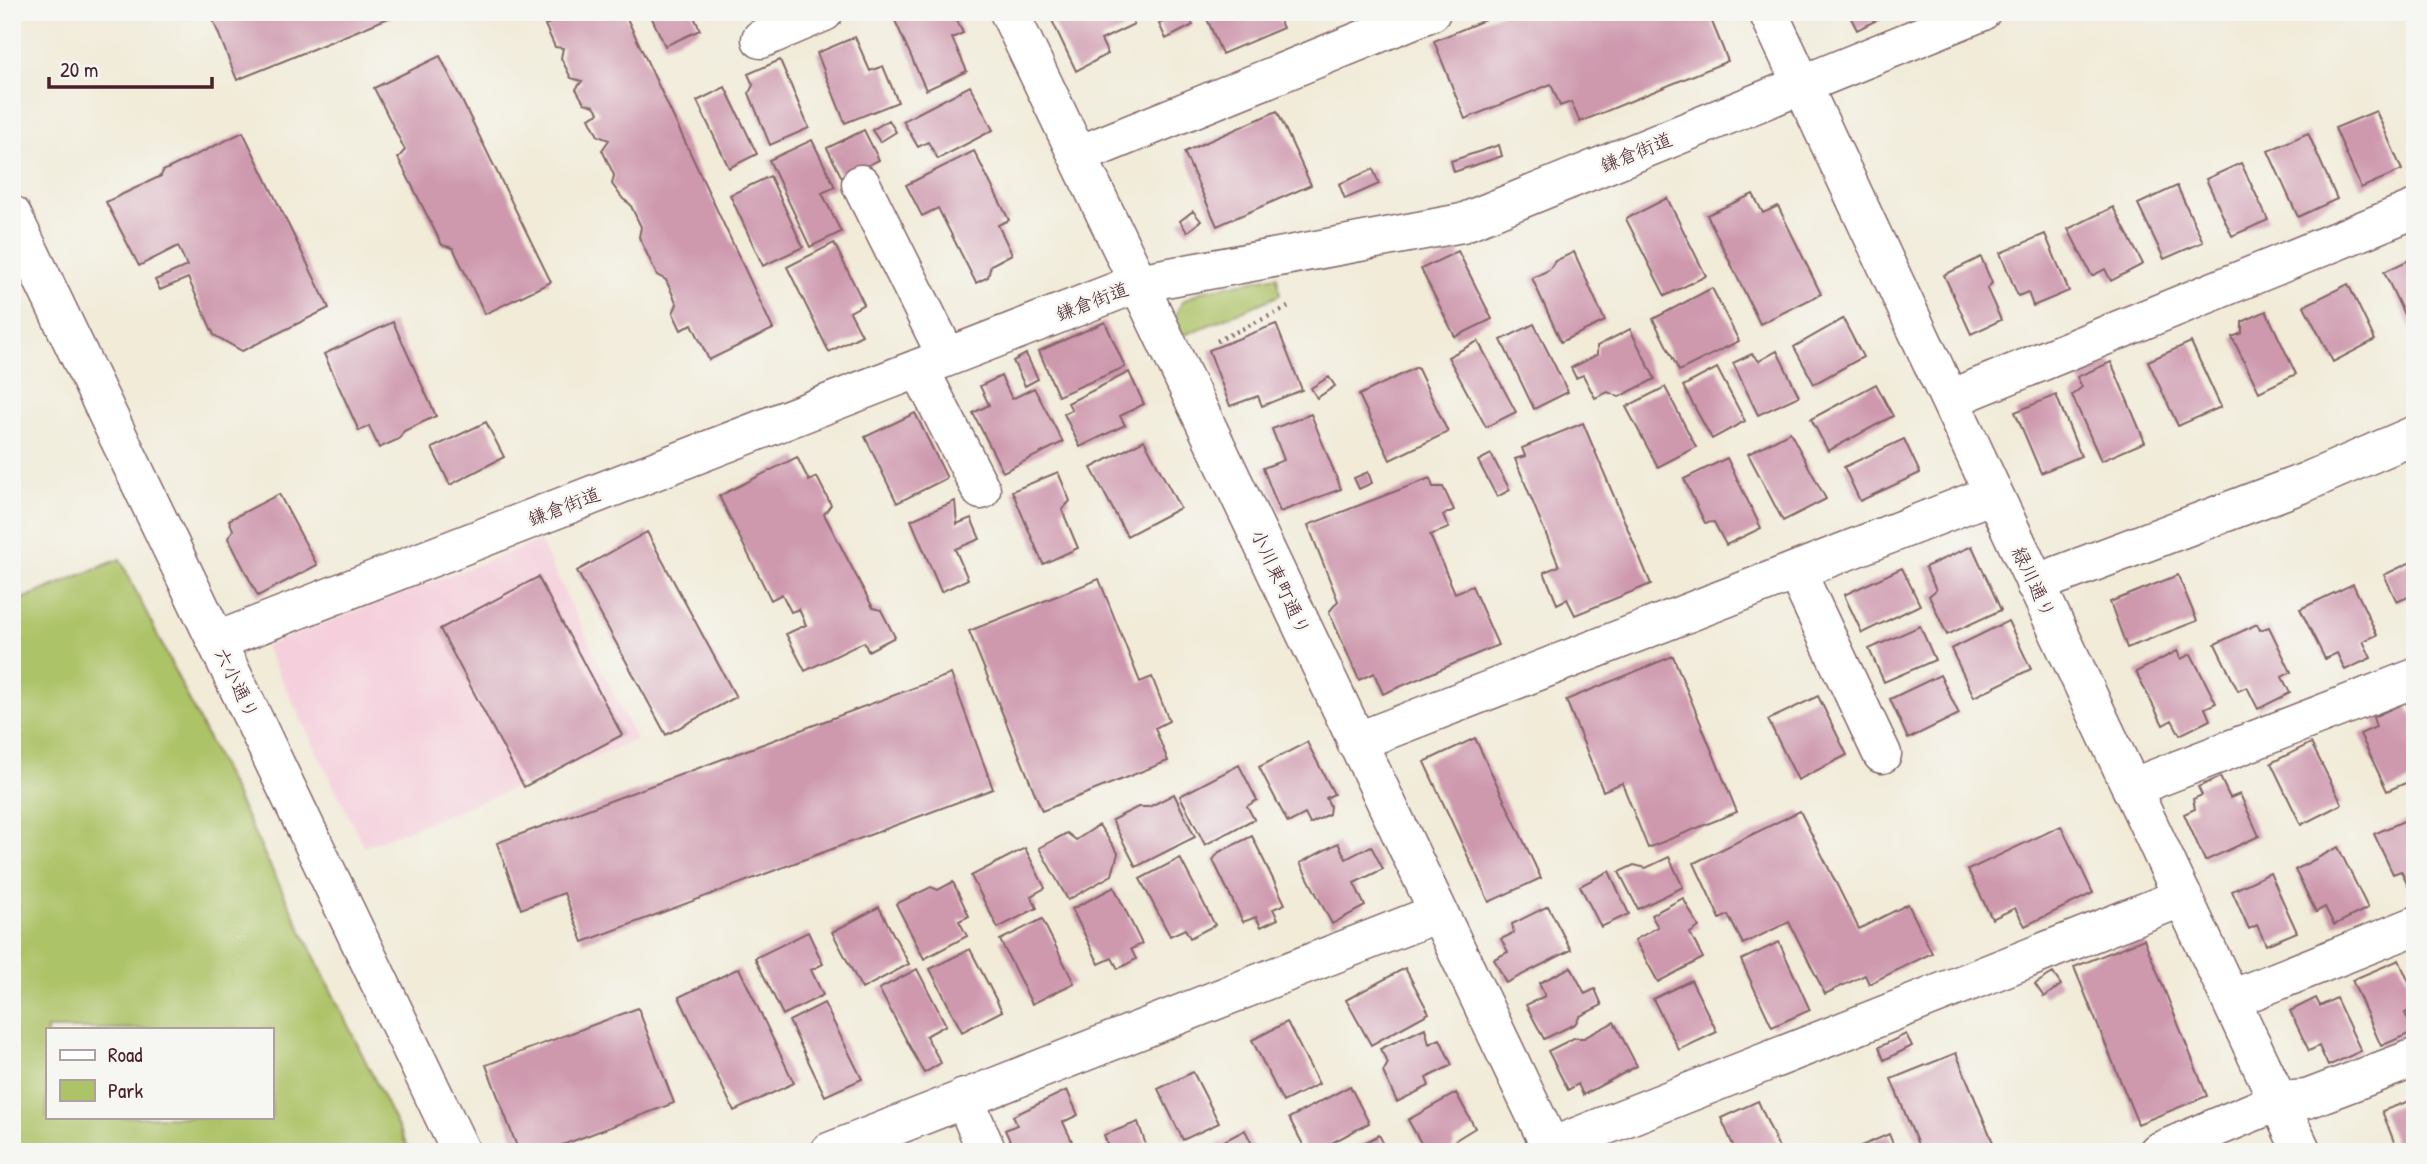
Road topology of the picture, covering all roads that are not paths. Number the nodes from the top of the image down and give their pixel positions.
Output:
1 (824, 12) edge
2 (1009, 12) edge
3 (1432, 12) edge
4 (1768, 12) edge
5 (1981, 12) edge
6 (761, 39) dead end
7 (1801, 85) junction
8 (1079, 155) junction
9 (861, 184) dead end
10 (2415, 209) edge
11 (12, 215) edge
12 (1138, 283) junction
13 (933, 363) junction
14 (1950, 399) junction
15 (2415, 435) edge
16 (981, 490) dead end
17 (1993, 494) junction
18 (1796, 571) junction
19 (2035, 583) junction
20 (217, 641) junction
21 (2415, 678) edge
22 (1356, 742) junction
23 (1882, 754) dead end
24 (2131, 788) junction
25 (2183, 897) junction
26 (1438, 913) junction
27 (2415, 926) edge
28 (2232, 999) junction
29 (2415, 1058) edge
30 (964, 1098) junction
31 (2279, 1101) junction
32 (1552, 1149) edge
33 (461, 1152) edge
34 (829, 1152) edge
35 (987, 1152) edge
36 (2158, 1152) edge
37 (2302, 1152) edge

1 - 6 street
2 - 8 street, 小川東町通り
3 - 8 street
4 - 7 street, 緑川通り
5 - 7 street, 鎌倉街道
7 - 12 street, 鎌倉街道
7 - 14 street, 緑川通り
8 - 12 street, 小川東町通り
9 - 13 street
10 - 14 street
11 - 20 street, 六小通り
12 - 13 street, 鎌倉街道
12 - 22 street, 小川東町通り
13 - 16 street
13 - 20 street, 鎌倉街道
14 - 17 street, 緑川通り
15 - 19 street
17 - 18 street
17 - 19 street, 緑川通り
18 - 22 street
18 - 23 street
19 - 24 street, 緑川通り
20 - 33 street, 六小通り
21 - 24 street
22 - 26 street, 小川東町通り
24 - 25 street, 緑川通り
25 - 28 street, 緑川通り
25 - 32 street
26 - 30 street
26 - 32 street, 小川東町通り
27 - 28 street
28 - 31 street, 緑川通り
29 - 31 street
30 - 34 street
30 - 35 street
31 - 36 street
31 - 37 street, 緑川通り

